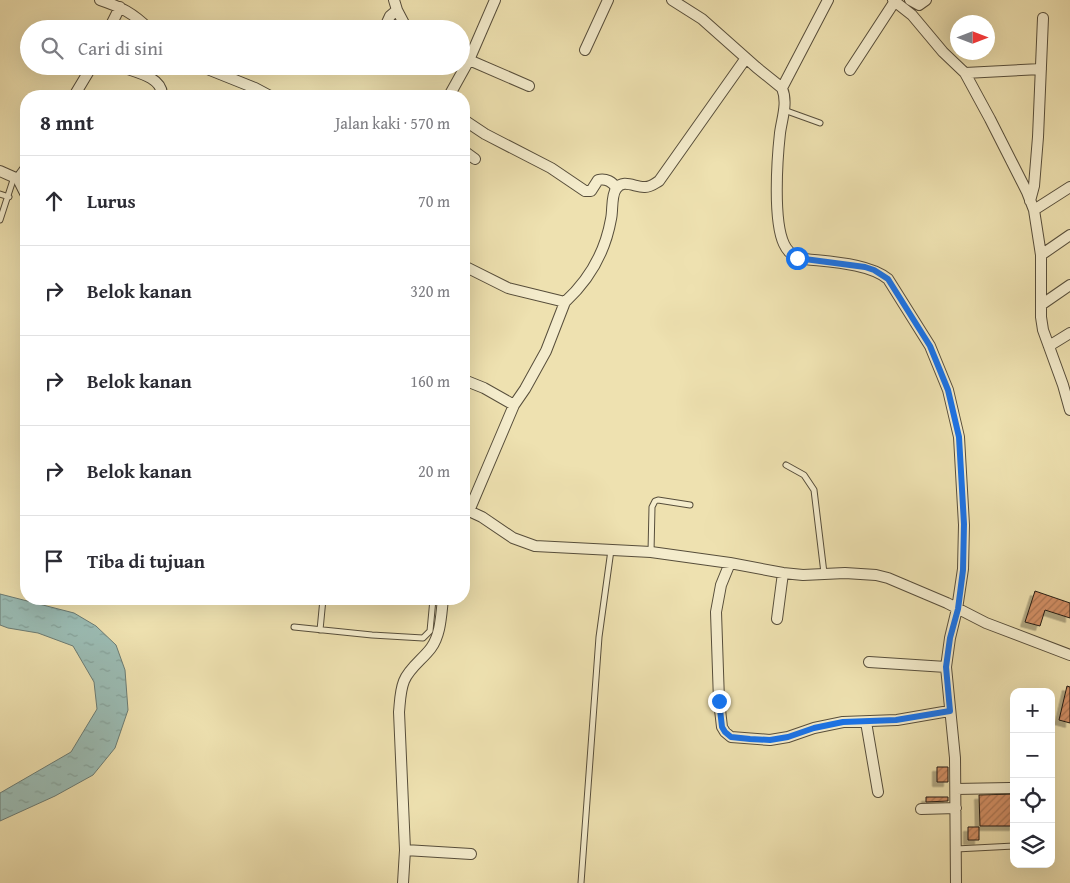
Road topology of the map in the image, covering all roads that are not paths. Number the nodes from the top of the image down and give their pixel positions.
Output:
1 (100, 0) edge
2 (495, 0) edge
3 (608, 0) edge
4 (672, 0) edge
5 (828, 0) edge
6 (910, 0) edge
7 (926, 0) edge
8 (894, 1) edge
9 (395, 5) edge
10 (120, 7) junction
11 (1043, 18) dead end
12 (114, 20) edge
13 (140, 20) edge
14 (388, 20) edge
15 (402, 20) edge
16 (470, 50) edge
17 (585, 50) dead end
18 (746, 58) junction
19 (470, 62) edge
20 (1041, 69) junction
21 (850, 70) dead end
22 (965, 73) junction
23 (87, 75) edge
24 (141, 75) edge
25 (218, 75) edge
26 (459, 75) edge
27 (529, 86) dead end
28 (782, 88) junction
29 (78, 90) edge
30 (162, 90) edge
31 (248, 90) edge
32 (452, 90) edge
33 (784, 110) junction
34 (820, 123) dead end
35 (470, 124) edge
36 (470, 156) edge
37 (475, 160) dead end
38 (0, 170) edge
39 (20, 174) edge
40 (16, 178) junction
41 (20, 185) edge
42 (1070, 187) edge
43 (616, 188) junction
44 (0, 194) edge
45 (9, 197) junction
46 (1032, 206) junction
47 (0, 220) edge
48 (1070, 235) edge
49 (1041, 255) junction
50 (470, 269) edge
51 (1070, 285) edge
52 (565, 302) junction
53 (1041, 304) junction
54 (1070, 333) edge
55 (1049, 346) junction
56 (470, 382) edge
57 (1066, 382) edge
58 (514, 405) junction
59 (1070, 410) edge
60 (786, 465) dead end
61 (470, 504) edge
62 (690, 505) dead end
63 (470, 514) edge
64 (612, 550) junction
65 (651, 552) junction
66 (730, 563) junction
67 (783, 573) junction
68 (824, 573) junction
69 (322, 605) edge
70 (432, 605) edge
71 (442, 605) edge
72 (958, 609) junction
73 (777, 619) dead end
74 (294, 627) dead end
75 (320, 630) junction
76 (1070, 655) edge
77 (868, 662) dead end
78 (946, 667) junction
79 (950, 711) junction
80 (866, 722) junction
81 (1010, 788) dead end
82 (956, 789) junction
83 (878, 792) dead end
84 (956, 808) junction
85 (921, 809) dead end
86 (1010, 846) edge
87 (956, 848) junction
88 (404, 850) junction
89 (471, 854) dead end
90 (404, 883) edge
91 (581, 883) edge
92 (956, 883) edge

1 - 10 street
2 - 16 street
3 - 17 street
4 - 18 street
5 - 28 street
6 - 7 street
8 - 21 street
8 - 22 street
9 - 14 street
9 - 15 street
10 - 12 street
10 - 13 street
11 - 20 street
18 - 28 street
18 - 43 street
19 - 27 street
20 - 22 street
20 - 46 street
22 - 46 street
23 - 29 street
24 - 30 street
25 - 31 street
26 - 32 street
28 - 33 street
33 - 34 lane
33 - 72 street
35 - 43 street
36 - 37 street
38 - 40 street
39 - 40 street
40 - 41 street
40 - 45 lane
42 - 46 street
43 - 52 street
44 - 45 lane
45 - 47 lane
46 - 49 street
48 - 49 street
49 - 53 street
50 - 52 street
51 - 53 street
52 - 58 street
53 - 55 street
54 - 55 street
55 - 57 street
56 - 58 street
57 - 59 street
58 - 61 street
60 - 68 lane
62 - 65 lane
63 - 64 street
64 - 65 street
64 - 91 lane
65 - 66 street
66 - 67 street
66 - 80 street
67 - 68 street
67 - 73 street
68 - 72 street
69 - 75 lane
70 - 75 lane
71 - 88 street
72 - 76 street
72 - 78 street
74 - 75 lane
77 - 78 street
78 - 79 street
79 - 80 street
79 - 82 street
80 - 83 street
81 - 82 street
82 - 84 street
84 - 85 street
84 - 87 street
86 - 87 lane
87 - 92 street
88 - 89 street
88 - 90 street

